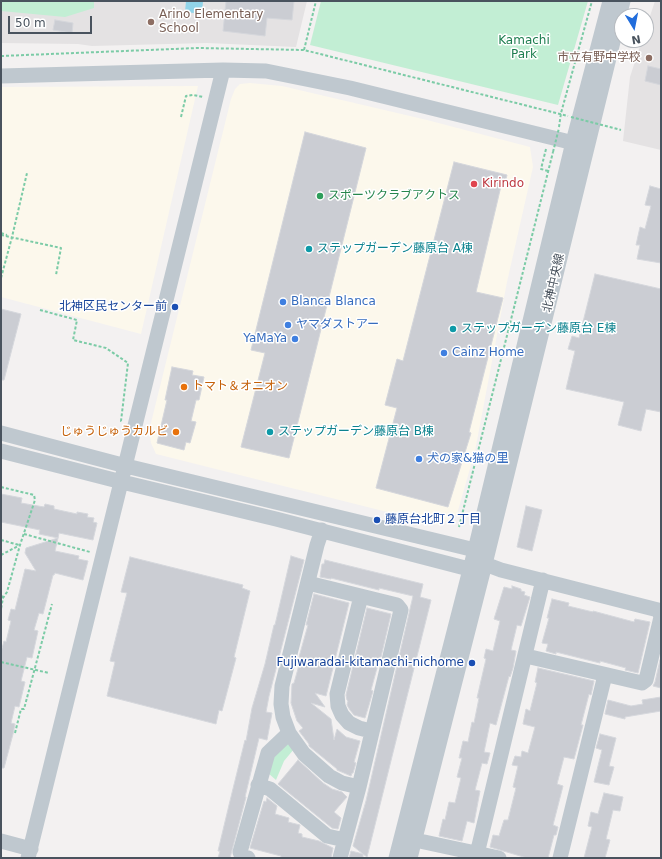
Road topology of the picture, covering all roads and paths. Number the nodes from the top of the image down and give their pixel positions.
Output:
1 (316, 1) edge
2 (592, 1) edge
3 (610, 1) edge
4 (623, 1) edge
5 (304, 50) dead end
6 (223, 70) junction
7 (1, 76) edge
8 (206, 98) dead end
9 (181, 117) dead end
10 (571, 117) dead end
11 (620, 130) dead end
12 (580, 144) junction
13 (546, 148) dead end
14 (548, 171) junction
15 (27, 173) dead end
16 (1, 234) edge
17 (12, 237) junction
18 (56, 275) dead end
19 (1, 278) edge
20 (40, 310) dead end
21 (126, 422) dead end
22 (1, 433) edge
23 (1, 451) edge
24 (126, 466) junction
25 (122, 482) junction
26 (1, 487) edge
27 (459, 527) dead end
28 (322, 530) junction
29 (24, 534) junction
30 (1, 540) edge
31 (20, 545) junction
32 (475, 550) junction
33 (1, 555) edge
34 (104, 556) junction
35 (485, 564) junction
36 (469, 569) junction
37 (543, 580) junction
38 (308, 583) junction
39 (1, 595) edge
40 (361, 596) junction
41 (3, 598) junction
42 (52, 604) dead end
43 (1, 609) edge
44 (661, 616) edge
45 (526, 656) junction
46 (1, 662) edge
47 (34, 670) junction
48 (49, 673) dead end
49 (605, 675) junction
50 (371, 731) junction
51 (15, 733) dead end
52 (289, 733) junction
53 (258, 785) junction
54 (359, 787) junction
55 (345, 840) junction
56 (415, 840) junction
57 (1, 841) edge
58 (30, 853) edge
59 (477, 855) edge
60 (248, 858) edge
61 (340, 858) edge
62 (396, 858) edge
63 (410, 858) edge
64 (499, 858) edge
65 (560, 858) edge

1 - 5 path
2 - 14 path, bridge
3 - 12 street, 北神中央線
4 - 12 street, 北神中央線
6 - 7 street
6 - 12 street
6 - 24 street
8 - 9 path
10 - 11 path, bridge
12 - 32 street
12 - 35 street, 北神中央線
13 - 14 path
14 - 27 path
15 - 17 path
16 - 17 path
17 - 18 path
17 - 19 path
20 - 21 path
22 - 24 street
23 - 25 street
24 - 25 street
24 - 32 street
25 - 28 street
25 - 34 street
26 - 29 path
28 - 36 street
28 - 38 street
29 - 31 path
29 - 34 path
30 - 31 path
31 - 33 path
31 - 41 path
32 - 35 street
32 - 36 street
34 - 58 street
35 - 36 street
35 - 37 street
35 - 56 street, 北神中央線
36 - 62 street
37 - 44 street
37 - 45 street
38 - 40 street
38 - 52 street
39 - 41 path
40 - 50 street
40 - 50 street
41 - 43 path
42 - 47 path
44 - 49 street
45 - 49 street
45 - 59 street
46 - 47 path
47 - 48 path
47 - 51 path
49 - 65 street
50 - 54 street
52 - 53 street
52 - 54 street
53 - 55 street
53 - 60 street
54 - 55 street
55 - 61 street
56 - 59 street
56 - 63 street, 北神中央線
57 - 58 street
59 - 64 street

